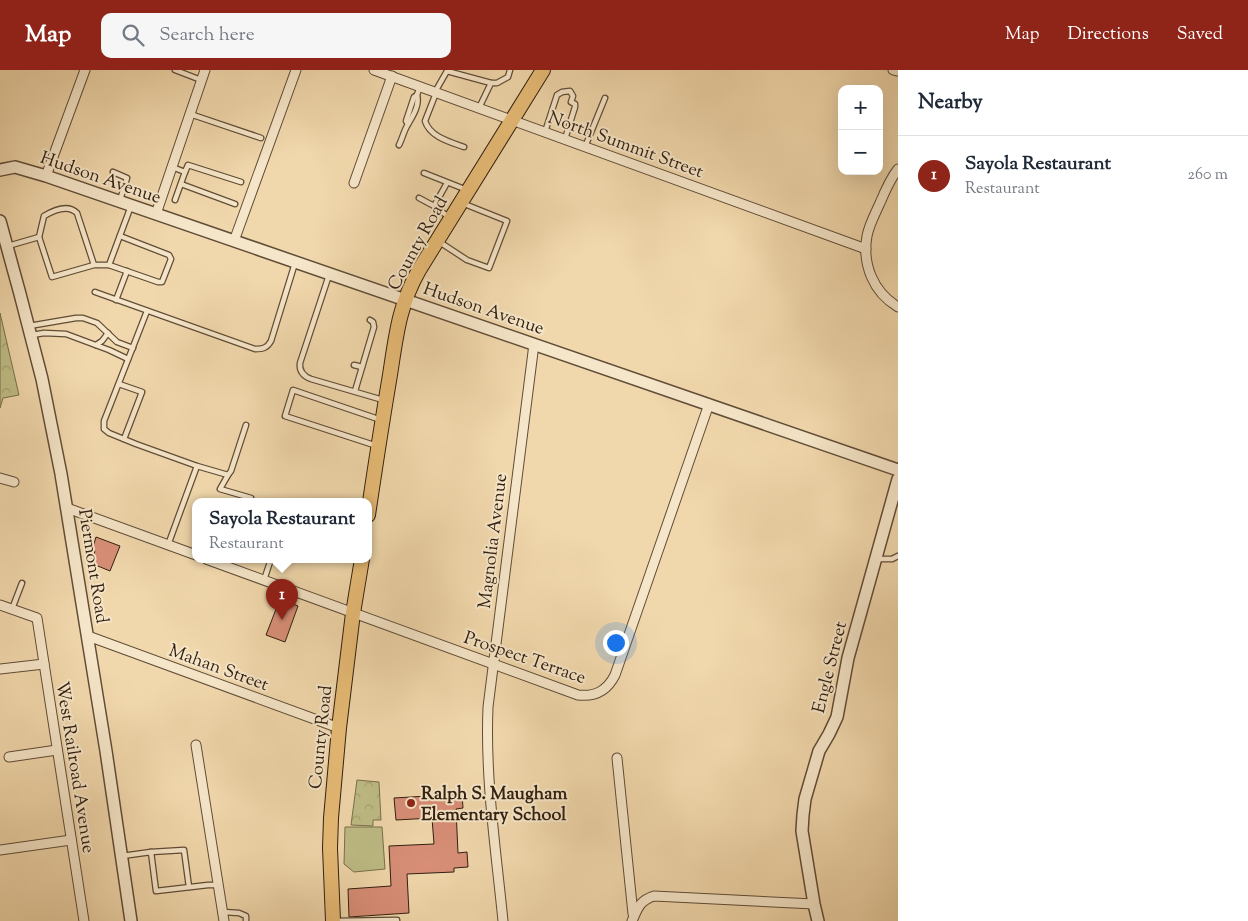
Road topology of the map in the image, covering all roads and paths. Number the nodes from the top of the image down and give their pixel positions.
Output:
1 (85, 70) edge
2 (174, 70) edge
3 (205, 70) edge
4 (296, 70) edge
5 (374, 70) edge
6 (447, 70) edge
7 (510, 70) edge
8 (543, 70) edge
9 (389, 74) edge
10 (201, 80) junction
11 (491, 83) junction
12 (419, 91) junction
13 (436, 92) junction
14 (605, 98) dead end
15 (479, 108) junction
16 (190, 114) junction
17 (512, 120) junction
18 (545, 132) junction
19 (261, 138) dead end
20 (565, 139) junction
21 (400, 146) dead end
22 (585, 146) junction
23 (464, 147) dead end
24 (172, 167) junction
25 (898, 169) edge
26 (0, 170) edge
27 (113, 172) dead end
28 (185, 172) junction
29 (424, 173) dead end
30 (46, 176) junction
31 (241, 182) dead end
32 (354, 183) dead end
33 (447, 183) junction
34 (181, 184) junction
35 (468, 191) junction
36 (419, 198) dead end
37 (175, 200) dead end
38 (120, 201) junction
39 (460, 203) junction
40 (236, 204) dead end
41 (132, 205) junction
42 (434, 206) junction
43 (156, 214) junction
44 (451, 219) junction
45 (0, 221) edge
46 (120, 236) junction
47 (39, 237) junction
48 (234, 241) junction
49 (437, 241) junction
50 (7, 246) junction
51 (866, 249) junction
52 (296, 262) junction
53 (94, 265) junction
54 (109, 265) junction
55 (127, 271) junction
56 (330, 274) junction
57 (95, 292) dead end
58 (405, 299) junction
59 (116, 300) junction
60 (898, 307) edge
61 (147, 311) junction
62 (370, 320) dead end
63 (30, 331) junction
64 (108, 333) junction
65 (534, 344) junction
66 (96, 345) junction
67 (133, 348) junction
68 (128, 359) junction
69 (354, 365) dead end
70 (362, 367) junction
71 (119, 384) junction
72 (355, 391) junction
73 (386, 400) junction
74 (709, 404) junction
75 (383, 420) junction
76 (246, 425) dead end
77 (124, 439) junction
78 (379, 446) junction
79 (197, 466) junction
80 (898, 470) edge
81 (228, 475) junction
82 (0, 478) edge
83 (898, 479) edge
84 (14, 482) dead end
85 (251, 498) dead end
86 (371, 498) edge
87 (67, 508) junction
88 (168, 545) junction
89 (192, 554) edge
90 (898, 556) edge
91 (876, 559) junction
92 (217, 563) edge
93 (270, 563) edge
94 (361, 563) edge
95 (264, 580) junction
96 (22, 582) dead end
97 (0, 605) edge
98 (12, 610) junction
99 (353, 613) junction
100 (88, 636) junction
101 (44, 664) junction
102 (493, 665) junction
103 (0, 669) edge
104 (340, 728) junction
105 (196, 744) dead end
106 (57, 750) junction
107 (9, 757) dead end
108 (617, 758) dead end
109 (71, 840) junction
110 (0, 850) edge
111 (151, 852) junction
112 (122, 856) junction
113 (218, 885) junction
114 (189, 887) junction
115 (814, 904) junction
116 (223, 917) edge
117 (633, 919) edge
118 (397, 920) edge
119 (84, 921) edge
120 (131, 921) edge
121 (246, 921) edge
122 (333, 921) edge
123 (503, 921) edge
124 (818, 921) edge

1 - 30 street
2 - 10 lane
3 - 10 street
4 - 48 street
5 - 9 street, North Summit Street
6 - 11 lane
6 - 13 lane
7 - 11 lane
8 - 17 main road, County Road
9 - 12 street, North Summit Street
9 - 32 street
10 - 16 street
11 - 15 lane
12 - 13 street, North Summit Street
12 - 21 lane
13 - 15 street, North Summit Street
13 - 23 lane
14 - 22 lane
15 - 17 street, North Summit Street
16 - 19 lane
16 - 24 street
17 - 18 street, North Summit Street
17 - 35 main road, County Road
18 - 20 street, North Summit Street
18 - 20 lane
20 - 22 street, North Summit Street
22 - 51 street, North Summit Street
24 - 28 lane
24 - 43 street
25 - 51 street
26 - 30 street, Hudson Avenue
27 - 38 lane
28 - 31 lane
28 - 34 lane
29 - 33 lane
30 - 38 street, Hudson Avenue
33 - 35 lane
33 - 42 lane
34 - 37 lane
34 - 40 lane
35 - 39 main road, County Road
36 - 42 lane
38 - 41 street, Hudson Avenue
39 - 44 main road, County Road
39 - 49 lane
41 - 43 street, Hudson Avenue
41 - 46 lane
42 - 44 lane
43 - 48 street, Hudson Avenue
44 - 49 main road, County Road
45 - 50 street, Piermont Road
46 - 54 lane
46 - 55 lane
47 - 50 lane
47 - 53 lane
47 - 53 lane
48 - 52 street, Hudson Avenue
49 - 58 main road, County Road
50 - 63 street, Piermont Road
51 - 60 street
52 - 56 street, Hudson Avenue
52 - 61 lane
53 - 54 lane
54 - 55 lane
55 - 59 lane
56 - 58 street, Hudson Avenue
56 - 72 lane
57 - 59 lane
58 - 65 street, Hudson Avenue
58 - 73 main road, County Road
59 - 61 lane
61 - 67 lane
62 - 70 lane
63 - 64 lane
63 - 66 lane
63 - 87 street, Piermont Road
64 - 66 lane
64 - 67 lane
65 - 74 street, Hudson Avenue
65 - 102 street, Magnolia Avenue
66 - 68 lane
67 - 68 lane
68 - 71 lane
69 - 70 lane
70 - 72 lane
71 - 77 lane
71 - 77 lane
72 - 73 lane
73 - 75 main road, County Road
74 - 80 street, Hudson Avenue
74 - 102 street, Prospect Terrace
75 - 78 main road, County Road
75 - 78 lane
76 - 81 lane
77 - 79 lane
78 - 86 main road, County Road
79 - 81 lane
79 - 88 lane
81 - 85 lane
82 - 84 street
83 - 91 street, Engle Street
87 - 88 street
87 - 100 street, Piermont Road
88 - 89 street
90 - 91 lane
91 - 115 street, Engle Street
92 - 95 street, Prospect Terrace
93 - 95 lane
94 - 99 main road, County Road
95 - 99 street, Prospect Terrace
96 - 98 lane
97 - 98 street
98 - 101 street, West Railroad Avenue
99 - 102 street, Prospect Terrace
99 - 104 main road, County Road
100 - 104 street, Mahan Street
100 - 112 street, Piermont Road
101 - 103 street
101 - 106 street, West Railroad Avenue
102 - 123 street, Magnolia Avenue
104 - 122 main road, County Road
105 - 113 street
106 - 107 street
106 - 109 street, West Railroad Avenue
108 - 117 street
109 - 110 street
109 - 119 street, West Railroad Avenue
111 - 112 lane
111 - 114 lane
111 - 114 lane
112 - 120 street, Piermont Road
113 - 114 lane
113 - 116 street
115 - 117 street
115 - 124 street, Engle Street
116 - 121 lane
118 - 122 lane

